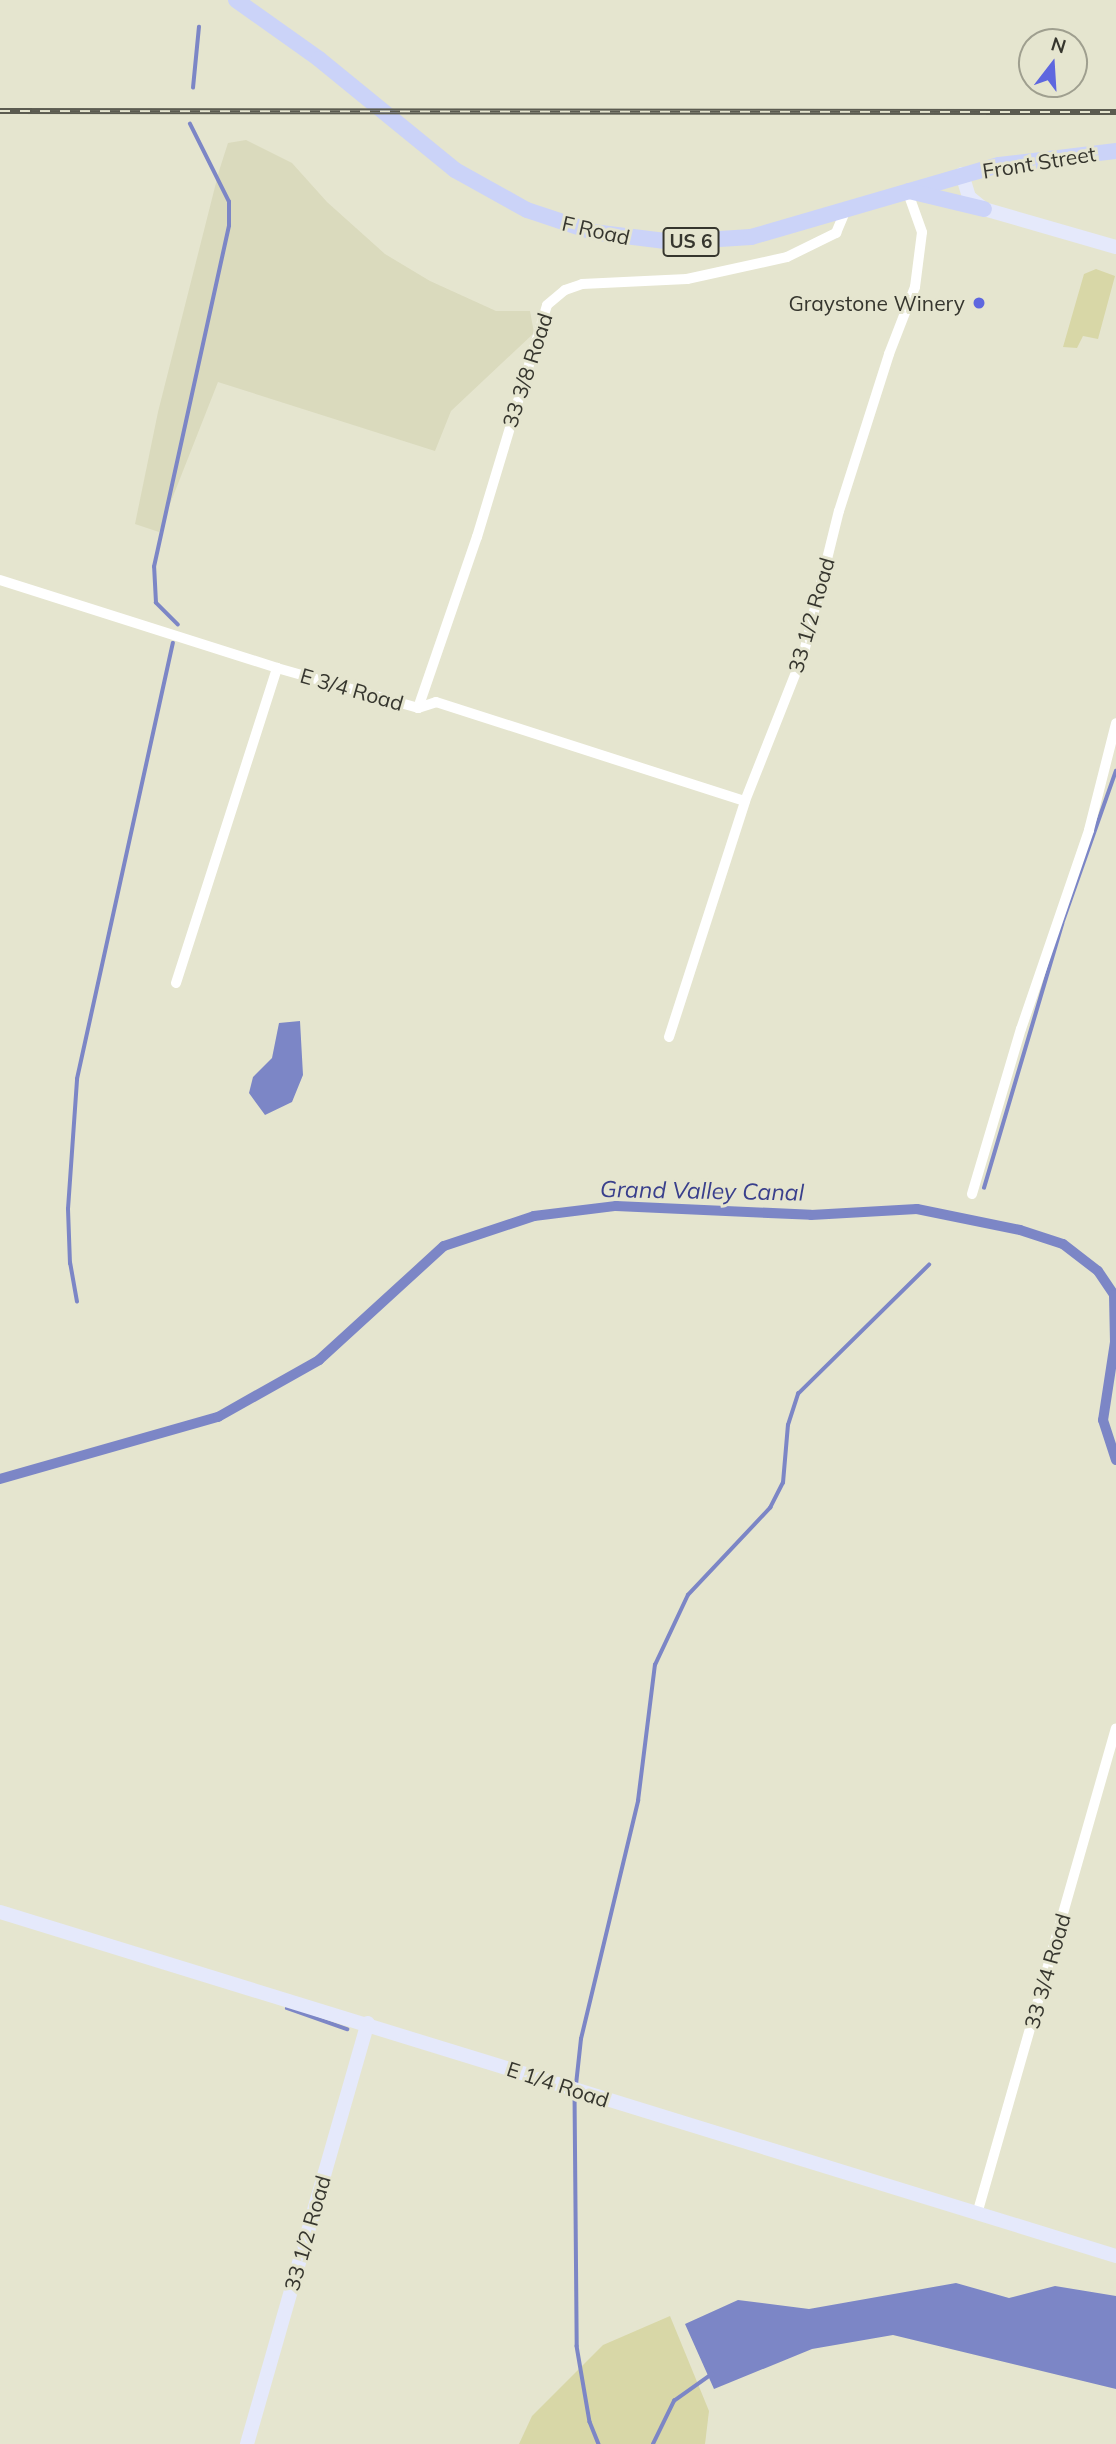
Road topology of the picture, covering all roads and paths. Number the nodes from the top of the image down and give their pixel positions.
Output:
1 (236, 0) edge
2 (1116, 151) edge
3 (962, 174) junction
4 (907, 190) junction
5 (984, 209) junction
6 (846, 210) junction
7 (1116, 247) edge
8 (0, 580) edge
9 (276, 668) junction
10 (418, 708) junction
11 (1116, 723) edge
12 (745, 801) junction
13 (176, 983) dead end
14 (669, 1037) dead end
15 (972, 1194) dead end
16 (1116, 1728) edge
17 (0, 1912) edge
18 (368, 2023) junction
19 (977, 2214) junction
20 (1116, 2256) edge
21 (247, 2444) edge

1 - 6 main road, F Road / US 6
2 - 3 main road, Front Street / US 6
3 - 4 main road, F Road / US 6
3 - 5 street
4 - 5 main road
4 - 6 main road, F Road / US 6
4 - 12 street, 33 1/2 Road
5 - 7 street
6 - 10 street, 33 3/8 Road
8 - 9 street, E 3/4 Road
9 - 10 street, E 3/4 Road
9 - 13 street
10 - 12 street, E 3/4 Road
11 - 15 street
12 - 14 street, 33 1/2 Road
16 - 19 street, 33 3/4 Road
17 - 18 street, E 1/4 Road
18 - 19 street, E 1/4 Road
18 - 21 street, 33 1/2 Road
19 - 20 street, E 1/4 Road

